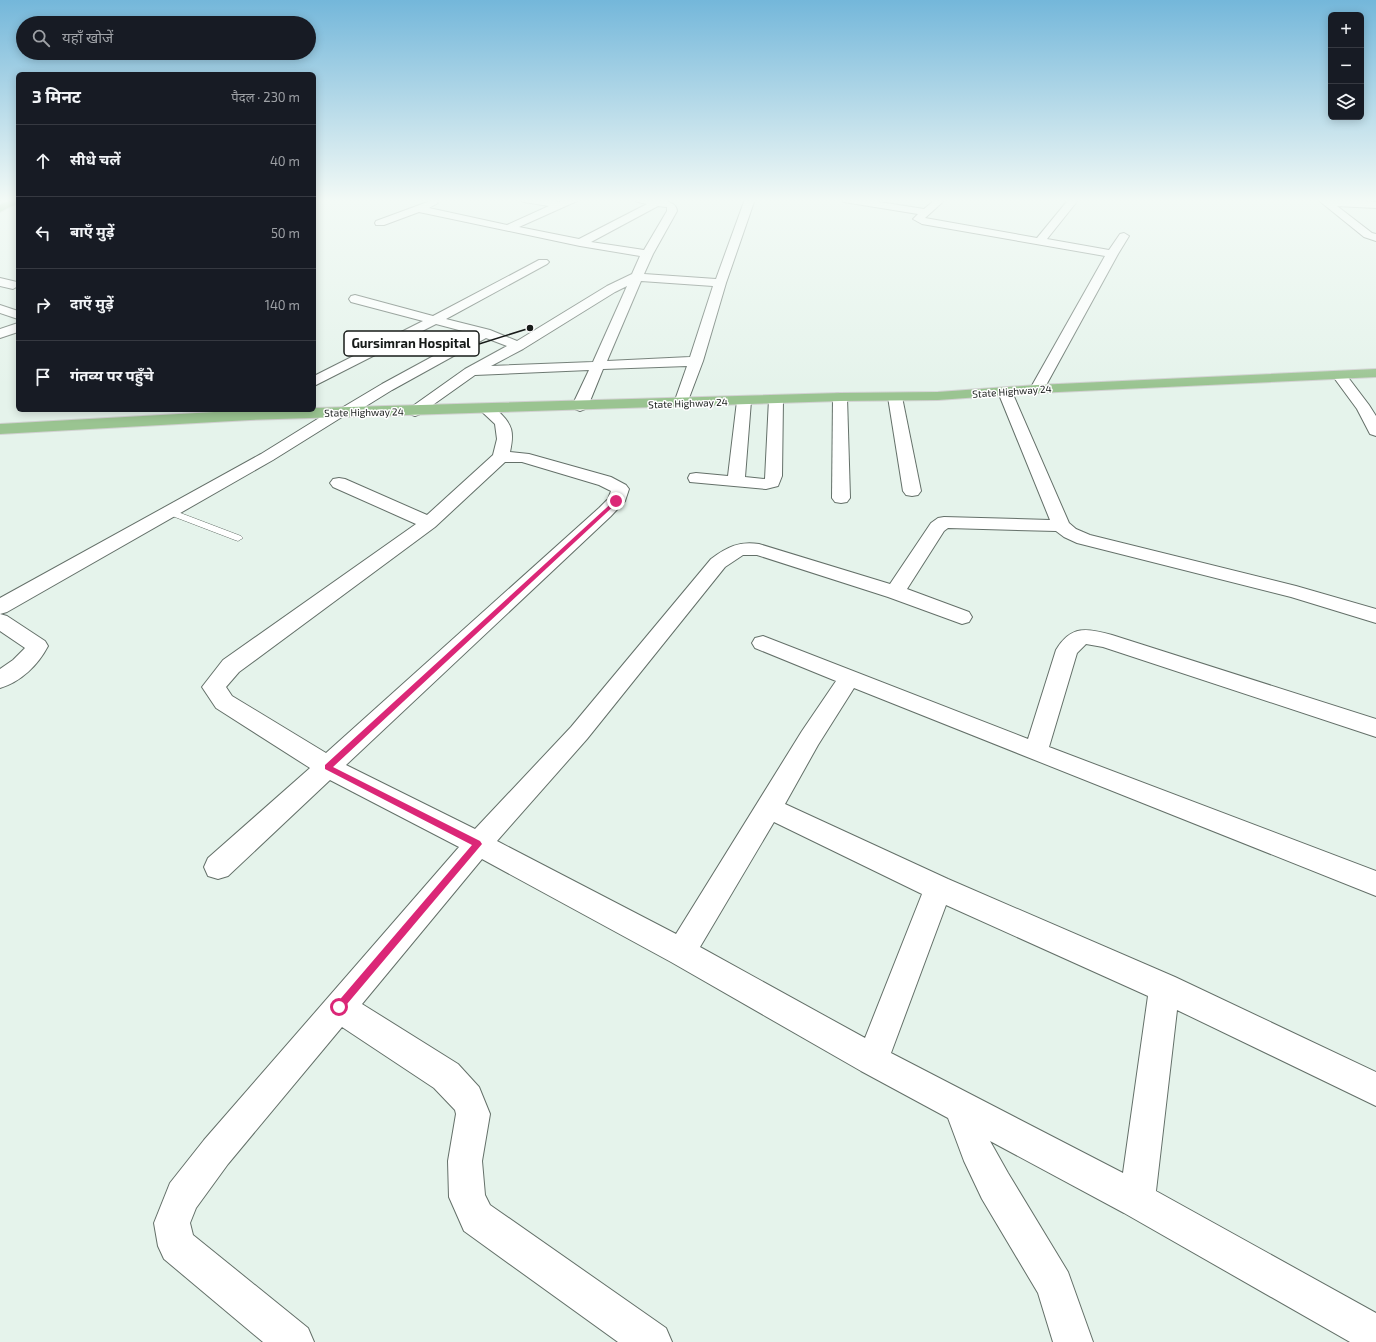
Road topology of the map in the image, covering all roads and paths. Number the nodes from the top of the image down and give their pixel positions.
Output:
1 (543, 262) dead end
2 (643, 262) edge
3 (728, 262) edge
4 (1108, 262) edge
5 (636, 277) junction
6 (0, 282) edge
7 (720, 283) junction
8 (13, 285) dead end
9 (355, 299) dead end
10 (0, 309) edge
11 (16, 314) edge
12 (436, 319) junction
13 (16, 328) edge
14 (485, 333) junction
15 (0, 334) edge
16 (518, 346) junction
17 (696, 361) junction
18 (598, 365) junction
19 (470, 372) junction
20 (1376, 373) edge
21 (1339, 376) junction
22 (316, 381) edge
23 (1037, 389) junction
24 (1005, 392) junction
25 (840, 397) junction
26 (895, 398) junction
27 (776, 399) junction
28 (744, 401) junction
29 (681, 403) junction
30 (580, 406) junction
31 (487, 409) junction
32 (415, 411) junction
33 (255, 412) edge
34 (341, 413) junction
35 (0, 429) edge
36 (1376, 431) edge
37 (501, 457) junction
38 (696, 478) dead end
39 (736, 480) junction
40 (339, 484) dead end
41 (912, 491) dead end
42 (841, 498) dead end
43 (170, 512) junction
44 (429, 523) junction
45 (1061, 526) junction
46 (238, 538) dead end
47 (895, 592) junction
48 (0, 607) edge
49 (1376, 616) edge
50 (962, 617) dead end
51 (0, 621) edge
52 (763, 643) dead end
53 (850, 677) junction
54 (0, 680) edge
55 (1376, 728) edge
56 (1036, 752) junction
57 (328, 767) junction
58 (769, 808) junction
59 (478, 844) junction
60 (218, 867) dead end
61 (1376, 884) edge
62 (938, 888) junction
63 (681, 952) junction
64 (1164, 988) junction
65 (339, 1007) junction
66 (872, 1060) junction
67 (1376, 1089) edge
68 (960, 1106) junction
69 (1137, 1200) junction
70 (1376, 1335) edge
71 (294, 1342) edge
72 (652, 1342) edge
73 (1073, 1342) edge

1 - 12 street
2 - 5 street
3 - 7 street
4 - 23 street
5 - 7 street
5 - 16 street
5 - 18 street
6 - 8 street
7 - 17 street
9 - 12 street
10 - 11 street
12 - 14 street
12 - 22 street
13 - 15 street
14 - 16 street
14 - 34 street
16 - 19 street
17 - 18 street
17 - 29 street
18 - 19 street
18 - 30 street
19 - 32 street
20 - 21 main road, State Highway 24
21 - 23 main road, State Highway 24
21 - 36 street
23 - 24 main road, State Highway 24
24 - 26 main road, State Highway 24
24 - 45 street
25 - 26 main road, State Highway 24
25 - 27 main road, State Highway 24
25 - 42 street
26 - 41 street
27 - 28 main road, State Highway 24
27 - 39 street
28 - 29 main road, State Highway 24
28 - 39 street
29 - 30 main road, State Highway 24
30 - 31 main road, State Highway 24
31 - 32 main road, State Highway 24
31 - 37 street
32 - 34 main road, State Highway 24
33 - 34 main road, State Highway 24
33 - 35 main road, State Highway 24
34 - 43 street
37 - 44 street
37 - 57 street
38 - 39 street
40 - 44 street
43 - 46 lane
43 - 48 street
44 - 57 street
45 - 47 street
45 - 49 street
47 - 50 street
47 - 59 street
51 - 54 street
52 - 53 street
53 - 56 street
53 - 58 street
55 - 56 street
56 - 61 street
57 - 59 street
57 - 60 street
58 - 62 street
58 - 63 street
59 - 63 street
59 - 65 street
62 - 64 street
62 - 66 street
63 - 66 street
64 - 67 street
64 - 69 street
65 - 71 street
65 - 72 street
66 - 68 street
68 - 69 street
68 - 73 street
69 - 70 street

